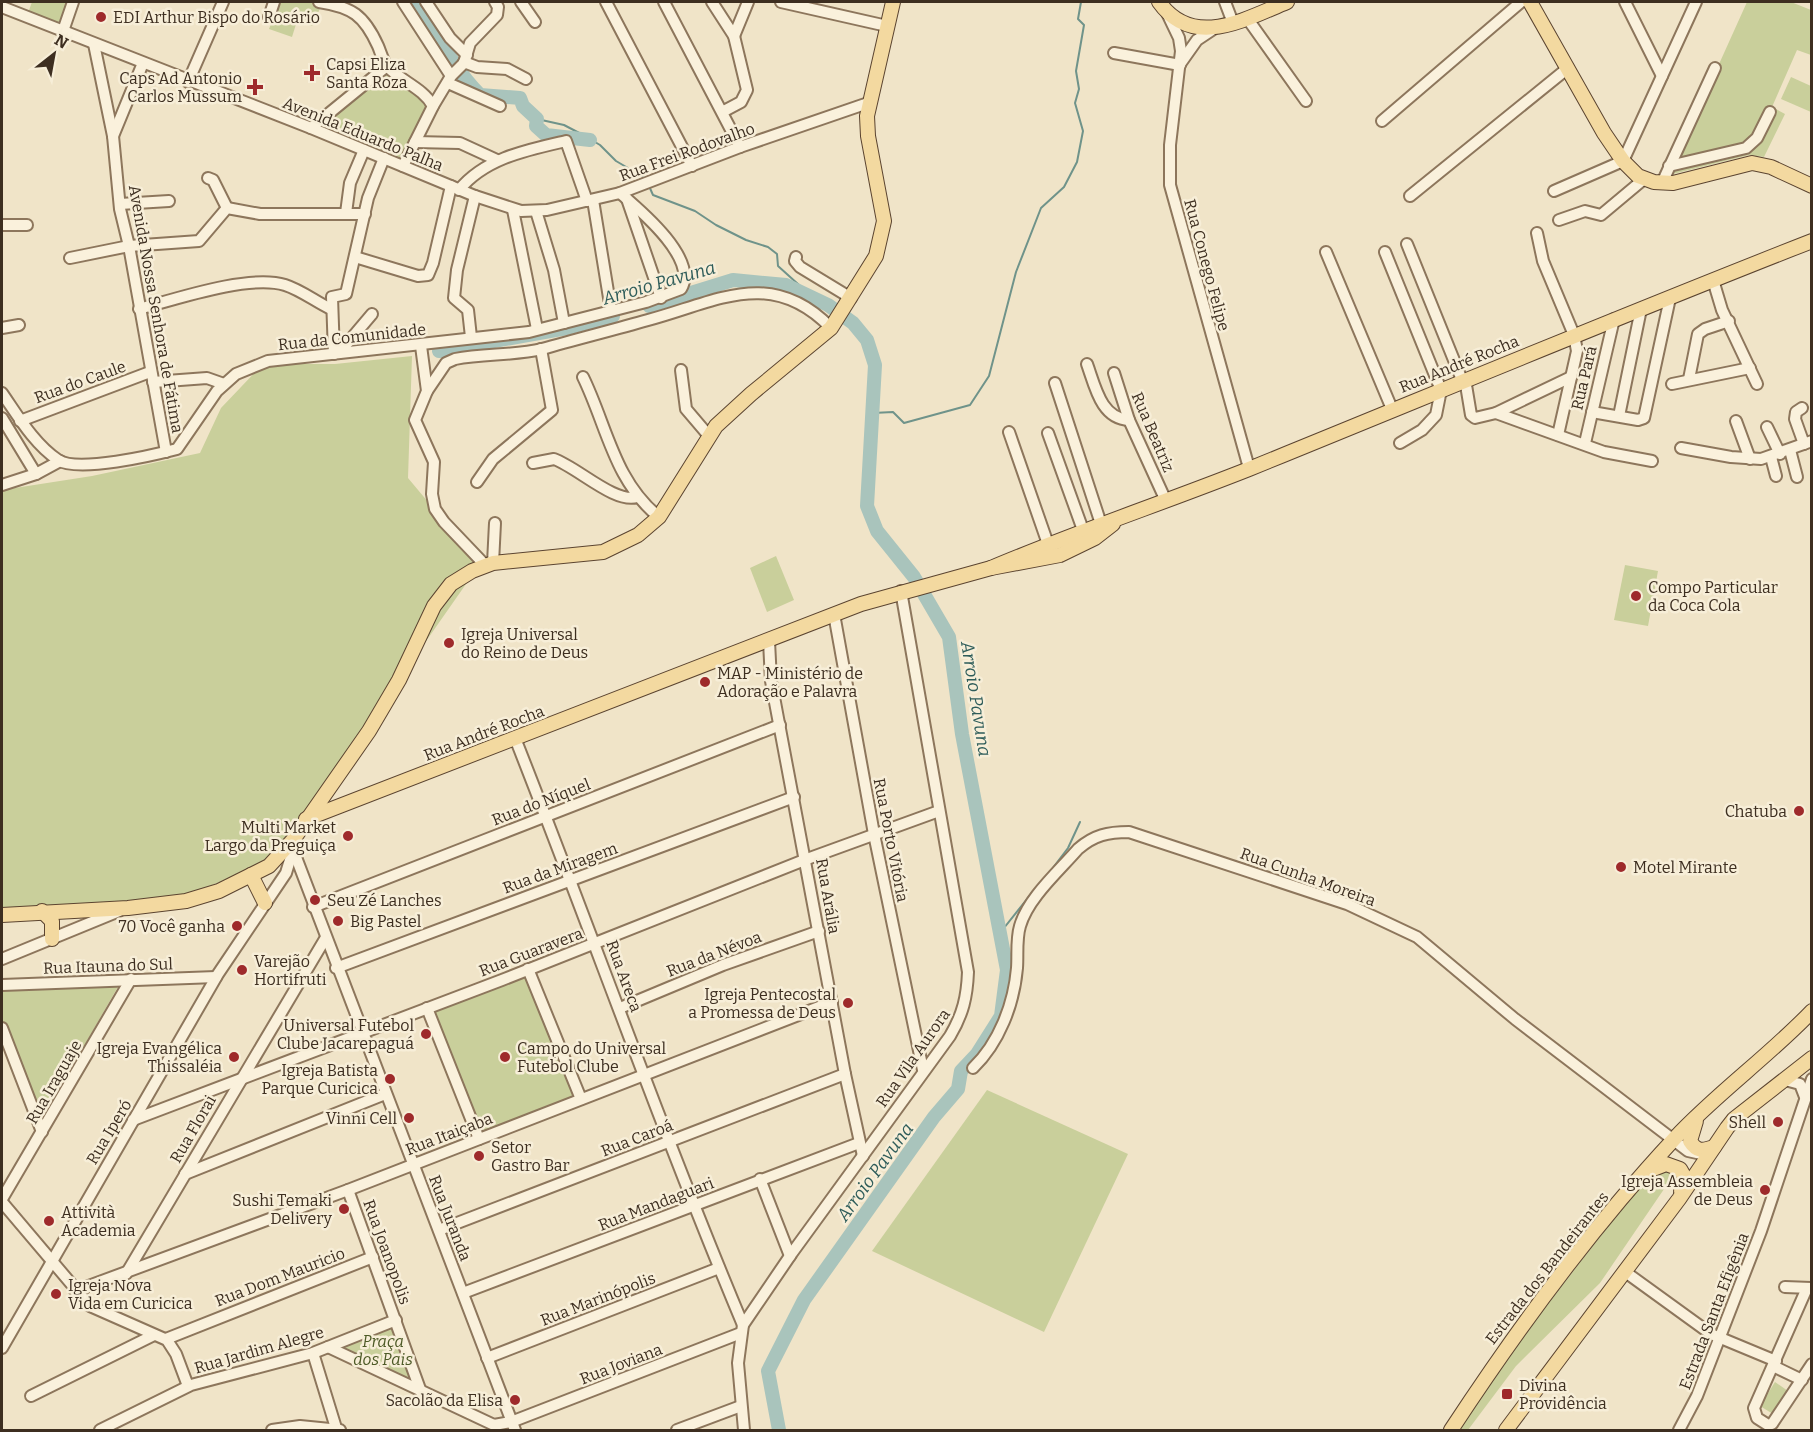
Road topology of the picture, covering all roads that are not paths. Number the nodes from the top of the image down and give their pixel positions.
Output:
1 (74, 2) edge
2 (223, 2) edge
3 (274, 2) edge
4 (319, 2) edge
5 (403, 2) edge
6 (426, 2) edge
7 (495, 2) edge
8 (521, 2) edge
9 (606, 2) edge
10 (664, 2) edge
11 (712, 2) edge
12 (748, 2) edge
13 (781, 2) edge
14 (893, 2) edge
15 (1225, 2) edge
16 (1287, 2) edge
17 (1521, 2) edge
18 (1530, 2) edge
19 (1625, 2) edge
20 (1696, 2) edge
21 (2, 7) edge
22 (1163, 7) edge
23 (269, 17) dead end
24 (1240, 21) junction
25 (535, 22) dead end
26 (887, 26) junction
27 (1192, 26) junction
28 (1215, 28) junction
29 (63, 31) junction
30 (734, 36) junction
31 (1197, 40) junction
32 (1180, 41) junction
33 (94, 44) junction
34 (1114, 53) dead end
35 (465, 60) junction
36 (143, 63) junction
37 (1180, 65) junction
38 (387, 66) junction
39 (1568, 68) junction
40 (1715, 68) dead end
41 (1662, 76) junction
42 (451, 77) junction
43 (526, 79) dead end
44 (189, 82) junction
45 (1306, 101) dead end
46 (868, 103) junction
47 (433, 106) junction
48 (501, 106) dead end
49 (724, 111) junction
50 (1770, 112) dead end
51 (1382, 121) dead end
52 (311, 128) junction
53 (113, 136) junction
54 (415, 142) junction
55 (740, 147) junction
56 (364, 150) junction
57 (384, 158) junction
58 (497, 160) junction
59 (1623, 161) junction
60 (692, 165) junction
61 (403, 166) junction
62 (1669, 166) junction
63 (208, 178) dead end
64 (1644, 179) junction
65 (1662, 183) junction
66 (1812, 186) edge
67 (455, 188) junction
68 (1554, 191) dead end
69 (623, 195) junction
70 (475, 196) junction
71 (1410, 196) dead end
72 (590, 200) junction
73 (169, 201) dead end
74 (120, 204) junction
75 (227, 208) junction
76 (513, 210) junction
77 (536, 211) junction
78 (346, 213) junction
79 (365, 214) junction
80 (1559, 220) dead end
81 (2, 225) edge
82 (27, 225) dead end
83 (1537, 233) dead end
84 (1812, 241) edge
85 (1407, 243) dead end
86 (129, 246) junction
87 (1326, 252) dead end
88 (1384, 252) dead end
89 (355, 257) junction
90 (796, 257) dead end
91 (70, 258) dead end
92 (1713, 280) junction
93 (661, 298) junction
94 (1670, 298) junction
95 (850, 299) junction
96 (139, 309) junction
97 (331, 309) junction
98 (1641, 309) junction
99 (611, 310) junction
100 (372, 314) dead end
101 (1614, 319) junction
102 (1729, 321) junction
103 (564, 323) junction
104 (20, 325) dead end
105 (832, 326) junction
106 (2, 328) edge
107 (537, 329) junction
108 (1574, 335) junction
109 (471, 337) junction
110 (421, 346) junction
111 (542, 349) junction
112 (336, 353) junction
113 (1087, 364) dead end
114 (423, 368) junction
115 (1750, 368) junction
116 (441, 369) junction
117 (681, 370) dead end
118 (1114, 373) dead end
119 (151, 377) junction
120 (583, 377) dead end
121 (1571, 377) junction
122 (1689, 379) junction
123 (1463, 380) junction
124 (1055, 383) dead end
125 (224, 384) junction
126 (1672, 384) dead end
127 (1758, 384) dead end
128 (1441, 390) junction
129 (427, 391) junction
130 (2, 393) edge
131 (1802, 408) dead end
132 (1392, 409) junction
133 (1592, 412) junction
134 (1496, 413) junction
135 (1619, 416) junction
136 (2, 418) edge
137 (1129, 420) junction
138 (21, 421) junction
139 (1736, 421) dead end
140 (1767, 427) dead end
141 (1010, 432) dead end
142 (1048, 433) dead end
143 (1558, 435) junction
144 (709, 436) junction
145 (1400, 443) dead end
146 (1585, 443) junction
147 (1808, 443) edge
148 (1681, 448) dead end
149 (166, 452) junction
150 (1780, 454) junction
151 (1750, 459) junction
152 (60, 461) junction
153 (1652, 461) dead end
154 (532, 463) dead end
155 (1249, 468) junction
156 (36, 474) junction
157 (1776, 476) dead end
158 (1797, 477) dead end
159 (477, 482) dead end
160 (2, 485) edge
161 (637, 497) junction
162 (1166, 501) junction
163 (659, 517) junction
164 (1119, 518) junction
165 (495, 524) dead end
166 (1101, 524) junction
167 (1083, 530) junction
168 (1048, 544) junction
169 (489, 564) junction
170 (991, 568) junction
171 (902, 591) junction
172 (834, 614) junction
173 (769, 641) junction
174 (780, 725) junction
175 (515, 738) junction
176 (794, 797) junction
177 (939, 811) junction
178 (546, 817) junction
179 (306, 819) junction
180 (874, 834) junction
181 (293, 846) junction
182 (807, 859) junction
183 (286, 873) junction
184 (251, 875) junction
185 (570, 880) junction
186 (303, 883) junction
187 (265, 895) junction
188 (313, 907) junction
189 (128, 908) junction
190 (42, 911) junction
191 (2, 915) edge
192 (819, 931) junction
193 (52, 939) junction
194 (325, 939) junction
195 (596, 943) junction
196 (2, 959) edge
197 (336, 968) junction
198 (528, 969) junction
199 (216, 977) junction
200 (131, 979) junction
201 (2, 985) edge
202 (832, 1002) junction
203 (426, 1008) junction
204 (620, 1008) junction
205 (1812, 1011) edge
206 (2, 1028) edge
207 (362, 1033) junction
208 (1812, 1058) edge
209 (973, 1068) dead end
210 (923, 1070) junction
211 (845, 1074) junction
212 (645, 1075) junction
213 (239, 1080) junction
214 (1785, 1080) junction
215 (1812, 1080) edge
216 (385, 1094) junction
217 (1805, 1097) junction
218 (580, 1099) junction
219 (1698, 1116) junction
220 (133, 1120) junction
221 (42, 1132) junction
222 (479, 1139) junction
223 (1673, 1139) junction
224 (669, 1142) junction
225 (859, 1143) junction
226 (1712, 1151) junction
227 (863, 1156) junction
228 (412, 1163) junction
229 (1646, 1172) junction
230 (185, 1174) junction
231 (760, 1179) junction
232 (348, 1190) junction
233 (1678, 1199) junction
234 (2, 1200) edge
235 (694, 1205) junction
236 (439, 1230) junction
237 (790, 1256) junction
238 (373, 1257) junction
239 (51, 1259) junction
240 (719, 1268) junction
241 (1624, 1271) junction
242 (126, 1274) junction
243 (1785, 1287) dead end
244 (1809, 1288) edge
245 (75, 1291) junction
246 (463, 1293) junction
247 (396, 1320) junction
248 (742, 1329) junction
249 (154, 1335) junction
250 (1720, 1338) junction
251 (166, 1339) junction
252 (328, 1347) junction
253 (2, 1348) edge
254 (313, 1353) junction
255 (487, 1358) junction
256 (1775, 1364) junction
257 (1812, 1364) edge
258 (1802, 1380) junction
259 (188, 1386) junction
260 (421, 1392) junction
261 (32, 1396) dead end
262 (741, 1406) junction
263 (513, 1426) edge
264 (339, 1429) edge
265 (100, 1431) edge
266 (272, 1431) edge
267 (677, 1431) edge
268 (744, 1431) edge
269 (1451, 1431) edge
270 (1506, 1431) edge
271 (1680, 1431) edge

1 - 29 street
2 - 44 street
3 - 23 street
4 - 38 street
5 - 42 street
6 - 35 street
7 - 35 street
8 - 25 street
9 - 60 street
10 - 49 street
11 - 30 street
12 - 30 street
13 - 26 street
14 - 26 main road
15 - 24 street
16 - 24 main road
17 - 51 street
18 - 39 main road
19 - 41 street
20 - 41 street
21 - 29 street, Avenida Eduardo Palha
22 - 27 main road
22 - 32 street, Rua Conego Felipe
24 - 28 main road
24 - 45 street
26 - 46 main road
27 - 28 main road
27 - 31 street
27 - 32 street
28 - 31 street, Rua Conego Felipe
29 - 33 street, Avenida Eduardo Palha
30 - 49 street
31 - 37 street, Rua Conego Felipe
32 - 37 street, Rua Conego Felipe
33 - 36 street, Avenida Eduardo Palha
33 - 53 street, Avenida Nossa Senhora de Fátima
34 - 37 street
35 - 42 street
35 - 43 street
36 - 44 street, Avenida Eduardo Palha
36 - 53 street, Avenida Nossa Senhora de Fátima
37 - 155 street, Rua Conego Felipe
38 - 47 street
38 - 52 street
39 - 59 main road
39 - 71 street
40 - 62 street
41 - 59 street
42 - 47 street
42 - 48 street
44 - 52 street, Avenida Eduardo Palha
46 - 55 street, Rua Frei Rodovalho
46 - 95 main road
47 - 54 street
49 - 55 street
50 - 62 street
52 - 56 street, Avenida Eduardo Palha
53 - 74 street, Avenida Nossa Senhora de Fátima
54 - 58 street
54 - 61 street
55 - 60 street, Rua Frei Rodovalho
56 - 57 street, Avenida Eduardo Palha
56 - 78 street
57 - 61 street, Avenida Eduardo Palha
57 - 79 street
58 - 67 street
58 - 72 street
59 - 64 main road
59 - 68 street
60 - 69 street, Rua Frei Rodovalho
61 - 67 street, Avenida Eduardo Palha
62 - 65 street
63 - 75 street
64 - 65 main road
64 - 80 street
65 - 66 main road
67 - 70 street, Avenida Eduardo Palha
67 - 89 street
69 - 72 street, Rua Frei Rodovalho
69 - 93 street
69 - 93 street, Rua da Comunidade
70 - 76 street, Avenida Eduardo Palha
70 - 109 street
72 - 77 street, Rua Frei Rodovalho
72 - 99 street
73 - 74 street
74 - 86 street, Avenida Nossa Senhora de Fátima
75 - 78 street
75 - 86 street
76 - 77 street, Rua Frei Rodovalho
76 - 107 street
77 - 103 street
78 - 79 street
79 - 89 street
81 - 82 street
83 - 108 street
84 - 92 main road, Rua André Rocha
85 - 123 street
86 - 91 street
86 - 96 street, Avenida Nossa Senhora de Fátima
87 - 132 street
88 - 128 street
89 - 97 street
90 - 95 street
92 - 94 main road, Rua André Rocha
92 - 102 street
93 - 99 street, Rua da Comunidade
94 - 98 main road, Rua André Rocha
94 - 135 street
95 - 105 main road
96 - 97 street
96 - 119 street, Avenida Nossa Senhora de Fátima
97 - 112 street
98 - 101 main road, Rua André Rocha
98 - 135 street
99 - 103 street, Rua da Comunidade
100 - 112 street
101 - 108 main road, Rua André Rocha
101 - 133 street, Rua Pará
102 - 115 street
102 - 122 street
103 - 107 street, Rua da Comunidade
104 - 106 street
105 - 111 street
105 - 144 main road
107 - 109 street, Rua da Comunidade
108 - 121 street
108 - 123 main road, Rua André Rocha
109 - 110 street, Rua da Comunidade
110 - 112 street, Rua da Comunidade
110 - 114 street
111 - 116 street
111 - 159 street
112 - 125 street, Rua da Comunidade
113 - 137 street
114 - 116 street
114 - 129 street
115 - 122 street
115 - 127 street
116 - 129 street
117 - 144 street
118 - 137 street, Rua Beatriz
119 - 125 street, Rua do Caule
119 - 138 street, Rua do Caule
119 - 149 street, Avenida Nossa Senhora de Fátima
120 - 161 street
121 - 134 street
121 - 143 street
122 - 126 street
123 - 128 main road, Rua André Rocha
123 - 134 street
124 - 166 street
125 - 149 street, Rua da Comunidade
128 - 132 main road, Rua André Rocha
128 - 145 street
129 - 169 street
130 - 138 street
131 - 147 street
132 - 155 main road, Rua André Rocha
133 - 135 street
133 - 146 street, Rua Pará
134 - 143 street
136 - 156 street
137 - 162 street, Rua Beatriz
138 - 152 street
139 - 151 street
140 - 150 street
141 - 168 street
142 - 167 street
143 - 146 street
144 - 163 main road
146 - 153 street
147 - 150 street
148 - 151 street
149 - 152 street, Rua da Comunidade
150 - 151 street
150 - 157 street
150 - 158 street
152 - 156 street
154 - 161 street
155 - 162 main road, Rua André Rocha
156 - 160 street
161 - 163 street
162 - 164 main road, Rua André Rocha
163 - 169 main road
164 - 166 main road, Rua André Rocha
164 - 170 main road, Rua André Rocha
165 - 169 street
166 - 167 main road, Rua André Rocha
167 - 168 main road, Rua André Rocha
168 - 170 main road, Rua André Rocha
169 - 179 main road
170 - 171 main road, Rua André Rocha
171 - 172 main road, Rua André Rocha
171 - 177 street, Rua Vila Aurora
172 - 173 main road, Rua André Rocha
172 - 180 street, Rua Porto Vitória
173 - 174 street, Rua Arália
173 - 175 main road, Rua André Rocha
174 - 176 street, Rua Arália
174 - 178 street, Rua do Níquel
175 - 178 street, Rua Areca
175 - 179 main road, Rua André Rocha
176 - 182 street, Rua Arália
176 - 185 street, Rua da Miragem
177 - 180 street, Rua Guaravera
177 - 210 street, Rua Vila Aurora
178 - 185 street, Rua Areca
178 - 188 street, Rua do Níquel
179 - 181 main road
180 - 182 street, Rua Guaravera
180 - 210 street, Rua Porto Vitória
181 - 183 street
181 - 184 main road
181 - 186 street, Rua Juranda
182 - 192 street, Rua Arália
182 - 195 street, Rua Guaravera
183 - 186 street
183 - 187 street, Rua Iperó
184 - 187 main road
184 - 189 main road
185 - 195 street, Rua Areca
185 - 197 street, Rua da Miragem
186 - 188 street, Rua Juranda
187 - 199 street, Rua Iperó
188 - 194 street, Rua Juranda
189 - 190 main road
189 - 193 street
190 - 191 main road
190 - 193 main road
192 - 202 street, Rua Arália
192 - 204 street, Rua da Névoa
193 - 196 street
194 - 197 street, Rua Juranda
194 - 213 street, Rua Florai
195 - 198 street, Rua Guaravera
195 - 204 street, Rua Areca
197 - 207 street, Rua Juranda
198 - 203 street, Rua Guaravera
198 - 218 street
199 - 200 street, Rua Itauna do Sul
199 - 220 street, Rua Iperó
200 - 201 street, Rua Itauna do Sul
200 - 221 street, Rua Iraguaje
202 - 211 street, Rua Arália
202 - 212 street, Rua Itaiçaba
203 - 207 street, Rua Guaravera
203 - 222 street
204 - 212 street, Rua Areca
205 - 219 main road, Estrada dos Bandeirantes
206 - 221 street
207 - 213 street, Rua Guaravera
207 - 216 street, Rua Juranda
208 - 214 main road
209 - 223 street, Rua Cunha Moreira
210 - 227 street, Rua Vila Aurora
211 - 224 street, Rua Caroá
211 - 225 street, Rua Arália
212 - 218 street, Rua Itaiçaba
212 - 224 street, Rua Areca
213 - 220 street, Rua Guaravera
213 - 230 street, Rua Florai
214 - 217 street
214 - 226 main road
215 - 217 street, Estrada Santa Efigênia
216 - 228 street, Rua Juranda
216 - 230 street
217 - 250 street, Estrada Santa Efigênia
218 - 222 street, Rua Itaiçaba
219 - 223 main road, Estrada dos Bandeirantes
219 - 226 main road
220 - 239 street, Rua Iperó
221 - 234 street, Rua Iraguaje
222 - 228 street, Rua Itaiçaba
223 - 226 street, Rua Cunha Moreira
223 - 229 main road, Estrada dos Bandeirantes
224 - 235 street, Rua Areca
224 - 236 street, Rua Caroá
225 - 227 street, Rua Arália
225 - 231 street, Rua Mandaguari
226 - 233 main road
227 - 237 street, Rua Vila Aurora
228 - 232 street, Rua Itaiçaba
228 - 236 street, Rua Juranda
229 - 233 main road
229 - 269 main road, Estrada dos Bandeirantes
230 - 242 street, Rua Florai
231 - 235 street, Rua Mandaguari
231 - 237 street
232 - 238 street, Rua Joanopolis
232 - 242 street, Rua Itaiçaba
233 - 241 main road
234 - 239 street
235 - 240 street, Rua Areca
235 - 246 street, Rua Mandaguari
236 - 246 street, Rua Juranda
237 - 248 street, Rua Vila Aurora
238 - 247 street, Rua Joanopolis
238 - 251 street, Rua Dom Mauricio
239 - 245 street
239 - 253 street, Rua Iperó
240 - 248 street, Rua Areca
240 - 255 street, Rua Marinópolis
241 - 250 street
241 - 270 main road
242 - 245 street, Rua Itaiçaba
243 - 244 street
244 - 256 street
245 - 249 street
246 - 255 street, Rua Juranda
247 - 252 street, Rua Jardim Alegre
247 - 260 street, Rua Joanopolis
248 - 262 street, Rua Vila Aurora
248 - 263 street, Rua Joviana
249 - 251 street
249 - 261 street
250 - 256 street
250 - 271 street, Estrada Santa Efigênia
251 - 259 street
252 - 254 street, Rua Jardim Alegre
252 - 260 street
254 - 259 street, Rua Jardim Alegre
254 - 264 street
255 - 263 street, Rua Juranda
256 - 258 street
256 - 258 street
257 - 258 street
259 - 265 street, Rua Jardim Alegre
260 - 263 street
262 - 267 street
262 - 268 street, Rua Vila Aurora
264 - 266 street

